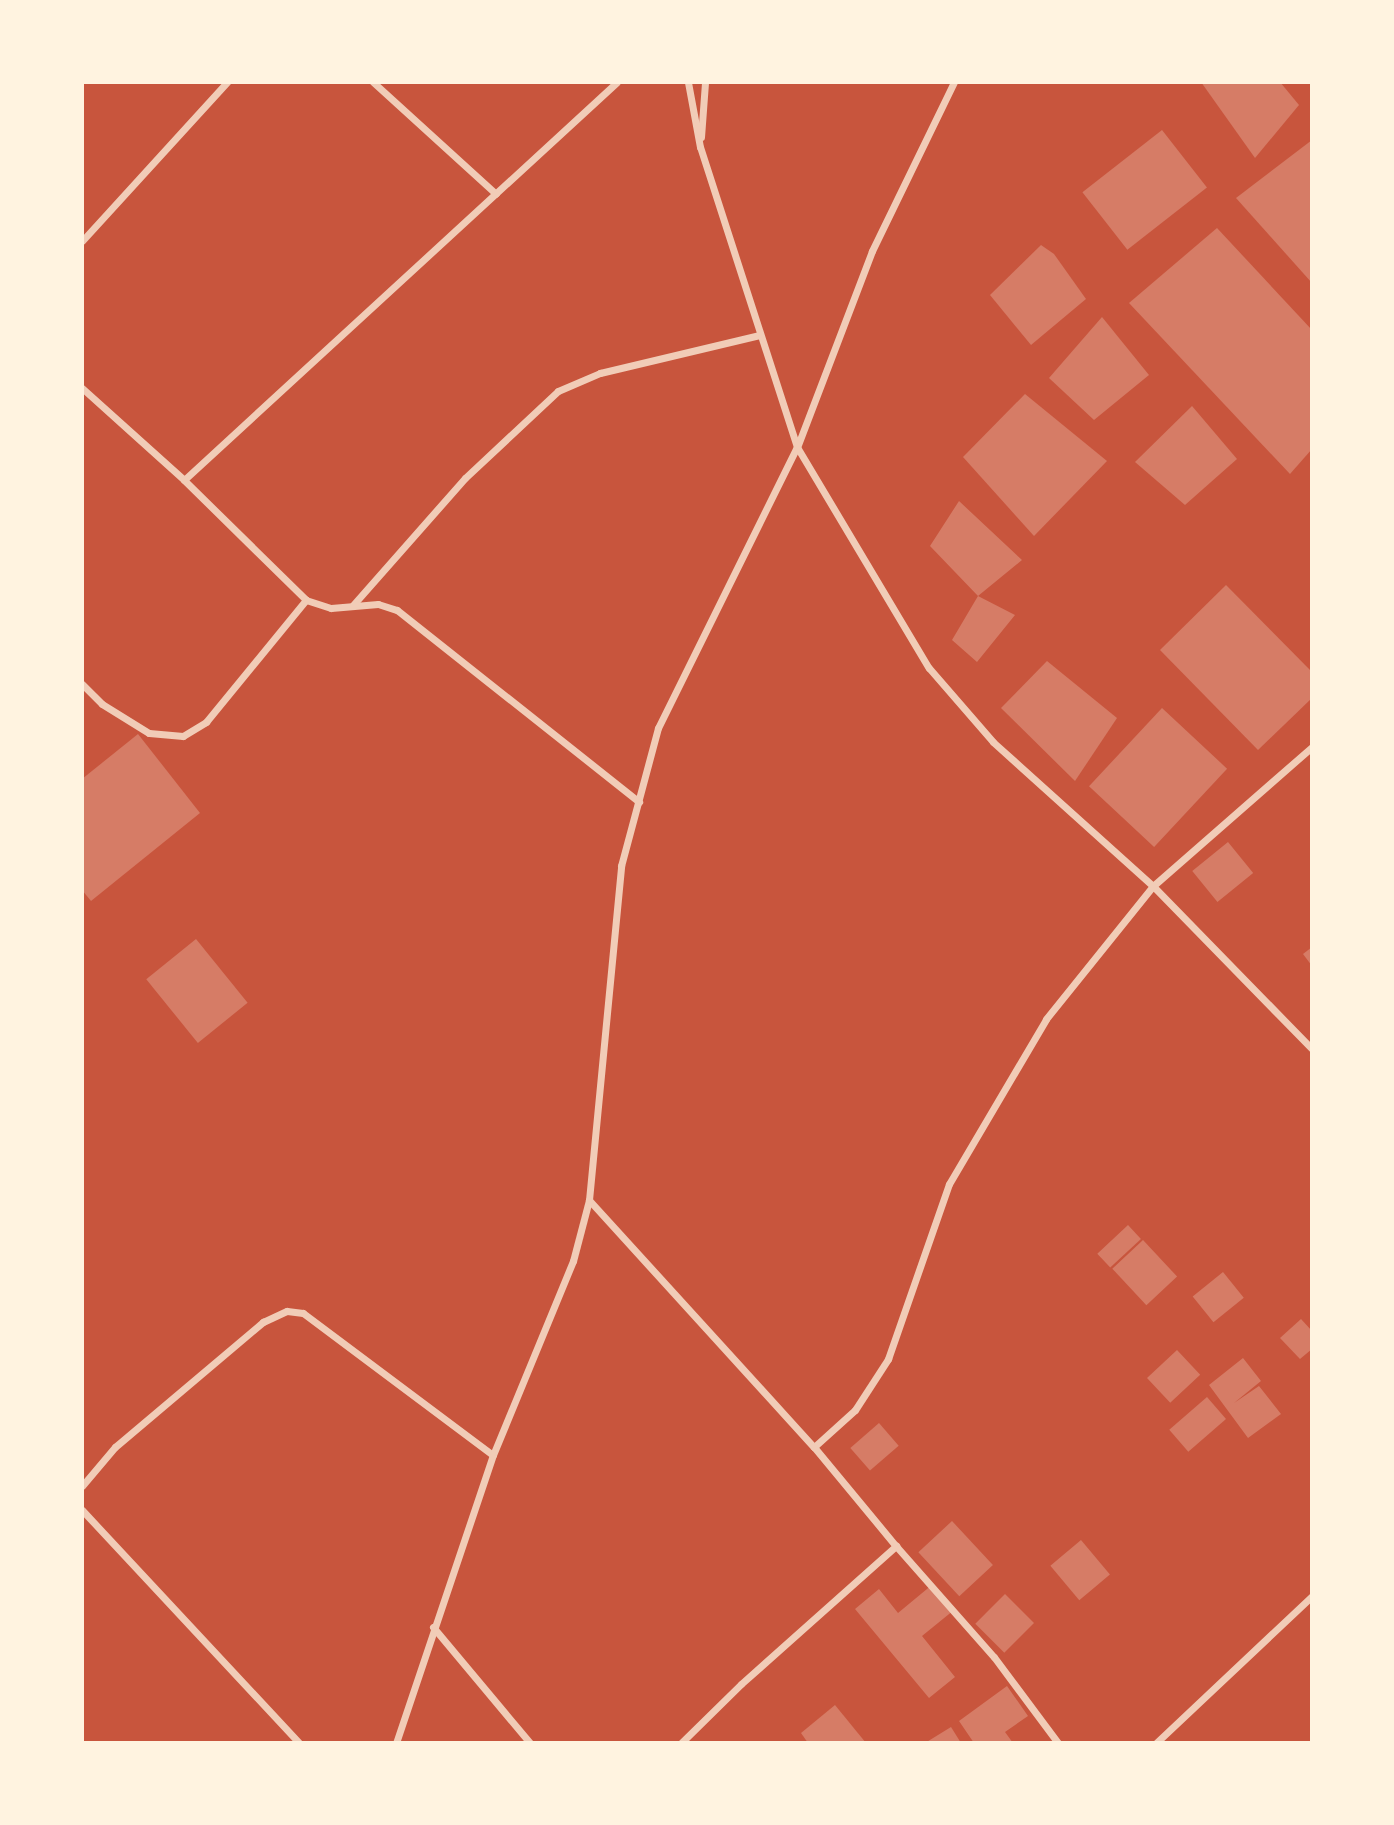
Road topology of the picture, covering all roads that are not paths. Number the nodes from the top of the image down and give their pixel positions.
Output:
1 (227, 82) edge
2 (373, 82) edge
3 (617, 82) edge
4 (688, 82) edge
5 (705, 82) edge
6 (954, 82) edge
7 (700, 147) junction
8 (496, 194) junction
9 (82, 241) edge
10 (759, 335) junction
11 (82, 388) edge
12 (797, 447) junction
13 (184, 480) junction
14 (306, 600) junction
15 (352, 606) junction
16 (82, 684) edge
17 (1312, 747) edge
18 (639, 802) junction
19 (1153, 886) junction
20 (1312, 1049) edge
21 (590, 1200) junction
22 (814, 1447) junction
23 (494, 1455) junction
24 (82, 1486) edge
25 (82, 1510) edge
26 (896, 1546) junction
27 (1312, 1597) edge
28 (433, 1627) junction
29 (299, 1743) edge
30 (396, 1743) edge
31 (530, 1743) edge
32 (681, 1743) edge
33 (1058, 1743) edge
34 (1156, 1743) edge

1 - 9 street
2 - 8 street
3 - 8 street
4 - 7 street
5 - 7 street
6 - 12 street
7 - 10 street
8 - 13 street
10 - 12 street
10 - 15 street
11 - 13 street
12 - 18 street
12 - 19 street
13 - 14 street
14 - 15 street
14 - 16 street
15 - 18 street
17 - 19 street
18 - 21 street
19 - 20 street
19 - 22 street
21 - 22 street
21 - 23 street
22 - 26 street
23 - 24 street
23 - 28 street
25 - 29 street
26 - 32 street
26 - 33 street
27 - 34 street
28 - 30 street
28 - 31 street

